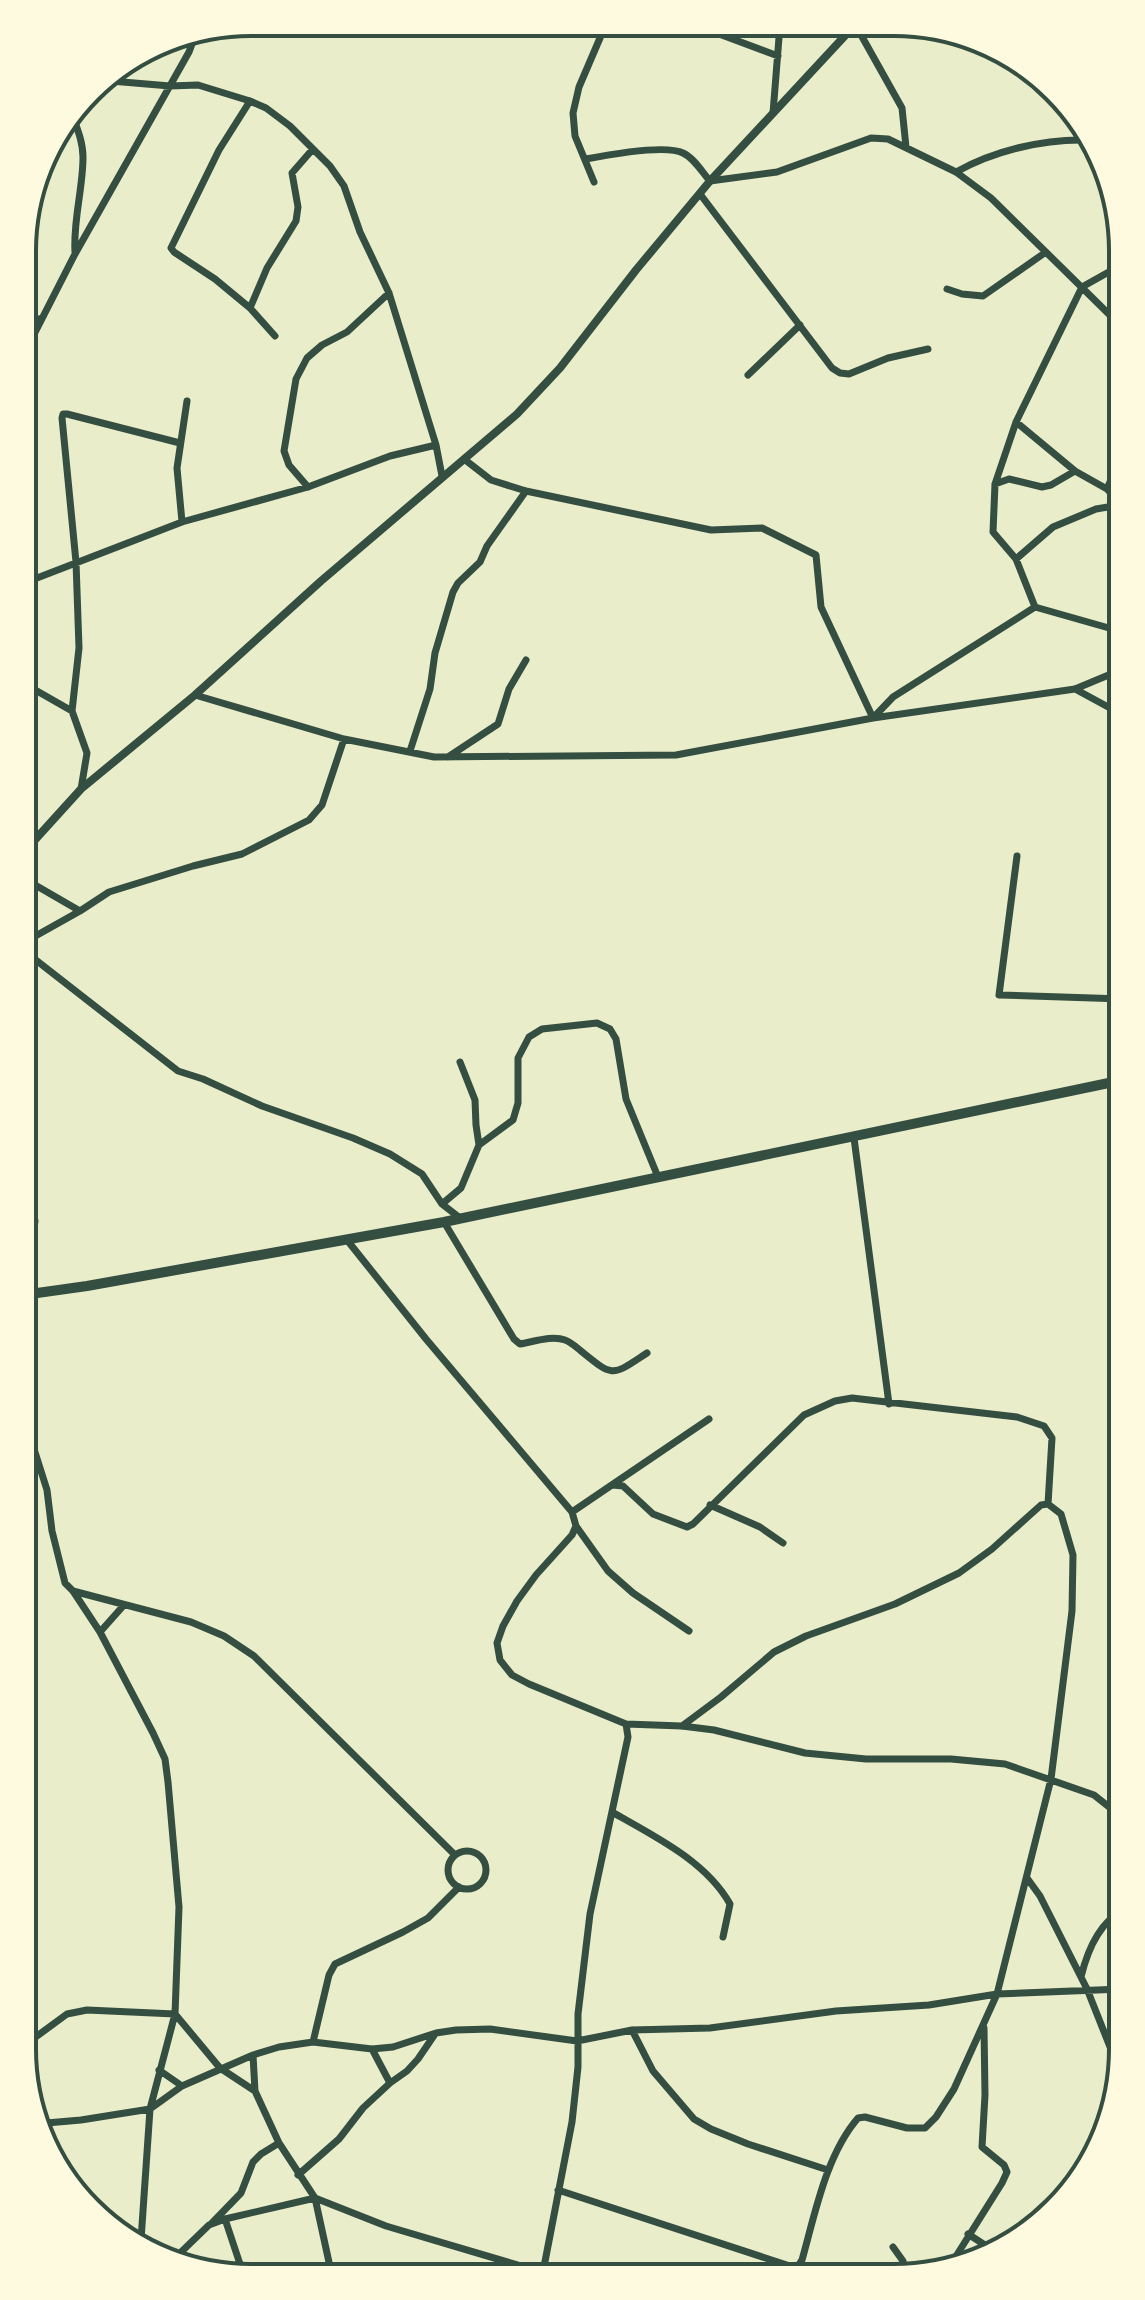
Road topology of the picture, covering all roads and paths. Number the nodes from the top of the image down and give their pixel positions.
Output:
1 (601, 36) edge
2 (724, 36) edge
3 (779, 36) edge
4 (846, 36) edge
5 (861, 36) edge
6 (192, 44) edge
7 (778, 56) junction
8 (118, 82) edge
9 (170, 86) junction
10 (250, 101) junction
11 (773, 113) junction
12 (76, 125) edge
13 (1079, 141) edge
14 (906, 147) junction
15 (312, 150) junction
16 (586, 159) junction
17 (956, 172) junction
18 (710, 181) junction
19 (594, 182) dead end
20 (700, 194) junction
21 (1046, 252) junction
22 (75, 254) junction
23 (1109, 272) edge
24 (1082, 287) junction
25 (947, 289) dead end
26 (389, 293) junction
27 (250, 308) junction
28 (1109, 315) edge
29 (41, 318) junction
30 (36, 321) edge
31 (800, 325) junction
32 (36, 329) edge
33 (275, 336) dead end
34 (928, 349) dead end
35 (748, 375) dead end
36 (187, 401) dead end
37 (1016, 422) junction
38 (180, 443) junction
39 (436, 445) junction
40 (464, 459) junction
41 (1075, 471) junction
42 (442, 476) junction
43 (995, 484) junction
44 (1109, 484) edge
45 (308, 487) junction
46 (1107, 489) junction
47 (526, 491) junction
48 (1109, 491) edge
49 (1109, 508) edge
50 (182, 522) junction
51 (1016, 559) junction
52 (76, 562) junction
53 (36, 578) edge
54 (1035, 607) junction
55 (1109, 628) edge
56 (526, 660) dead end
57 (1109, 675) edge
58 (1075, 689) junction
59 (36, 690) edge
60 (195, 695) junction
61 (1109, 707) edge
62 (72, 711) junction
63 (873, 718) junction
64 (344, 739) junction
65 (410, 751) junction
66 (448, 757) junction
67 (81, 789) junction
68 (36, 839) edge
69 (1017, 856) dead end
70 (36, 886) edge
71 (80, 911) junction
72 (36, 936) edge
73 (36, 960) edge
74 (1109, 999) edge
75 (460, 1062) dead end
76 (1109, 1083) edge
77 (854, 1138) junction
78 (479, 1145) junction
79 (658, 1177) junction
80 (442, 1204) junction
81 (460, 1218) junction
82 (444, 1222) junction
83 (347, 1240) junction
84 (36, 1293) edge
85 (647, 1353) dead end
86 (889, 1404) junction
87 (709, 1419) dead end
88 (36, 1455) edge
89 (613, 1485) junction
90 (1048, 1504) junction
91 (710, 1505) junction
92 (572, 1512) junction
93 (576, 1526) junction
94 (783, 1543) dead end
95 (73, 1591) junction
96 (124, 1605) junction
97 (689, 1631) dead end
98 (100, 1632) junction
99 (626, 1724) junction
100 (682, 1726) junction
101 (1051, 1779) junction
102 (1109, 1807) edge
103 (612, 1812) junction
104 (455, 1855) junction
105 (1027, 1878) junction
106 (459, 1887) junction
107 (1109, 1922) edge
108 (723, 1937) dead end
109 (1087, 1952) junction
110 (1073, 1962) junction
111 (1081, 1977) junction
112 (1087, 1989) junction
113 (1109, 1989) edge
114 (997, 1994) junction
115 (175, 2014) junction
116 (984, 2026) junction
117 (632, 2030) junction
118 (436, 2033) junction
119 (36, 2037) edge
120 (577, 2041) junction
121 (313, 2042) junction
122 (1109, 2044) edge
123 (372, 2049) junction
124 (253, 2055) junction
125 (220, 2068) junction
126 (159, 2070) junction
127 (390, 2083) junction
128 (182, 2086) junction
129 (255, 2091) junction
130 (150, 2109) junction
131 (49, 2123) edge
132 (279, 2143) junction
133 (828, 2170) junction
134 (298, 2175) junction
135 (558, 2190) junction
136 (315, 2198) junction
137 (225, 2219) junction
138 (209, 2225) junction
139 (141, 2234) edge
140 (968, 2234) junction
141 (984, 2244) edge
142 (893, 2247) dead end
143 (181, 2252) edge
144 (956, 2255) edge
145 (240, 2263) edge
146 (329, 2264) edge
147 (508, 2264) edge
148 (545, 2264) edge
149 (784, 2264) edge
150 (799, 2264) edge
151 (903, 2264) edge

1 - 16 street
2 - 7 street
3 - 7 street
4 - 11 street
5 - 14 street
6 - 9 street
7 - 11 street
8 - 9 street
9 - 10 street
9 - 22 street
10 - 15 street
10 - 27 street
11 - 18 street
12 - 22 street
13 - 17 street
14 - 17 street
14 - 18 street
15 - 26 street
15 - 27 street
16 - 18 street
16 - 19 street
17 - 21 street
18 - 20 street
20 - 31 street
20 - 40 street
21 - 24 street
21 - 25 street
22 - 29 street
23 - 24 street
24 - 28 street
24 - 37 street
26 - 39 street
26 - 45 street
27 - 33 street
29 - 30 street
29 - 32 street
31 - 34 street
31 - 35 street
36 - 38 street
37 - 41 street
37 - 43 street
38 - 50 street
38 - 52 street
39 - 42 street
39 - 45 street
40 - 42 street
40 - 47 street
41 - 43 street
41 - 46 street
42 - 60 street
43 - 51 street
44 - 46 street
45 - 50 street
46 - 48 street
47 - 63 street
47 - 65 street
49 - 51 street
50 - 52 street
51 - 54 street
52 - 53 street
52 - 62 street
54 - 55 street
54 - 63 street
56 - 66 street
57 - 58 street
58 - 61 street
58 - 63 street
59 - 62 street
60 - 64 street
60 - 67 street
62 - 67 street
63 - 66 street
64 - 65 street
64 - 71 street
65 - 66 street
67 - 68 street
69 - 74 street
70 - 71 street
71 - 72 street
73 - 80 street
75 - 78 street
76 - 77 main road
77 - 79 main road
77 - 86 street
78 - 79 street
78 - 80 street
79 - 81 main road
80 - 81 street
81 - 82 main road
82 - 83 main road
82 - 85 street
83 - 84 main road
83 - 92 street
86 - 90 street
86 - 91 street
87 - 89 street
88 - 95 street
89 - 91 street
89 - 92 street
90 - 100 street
90 - 101 street
91 - 94 street
92 - 93 street
93 - 97 street
93 - 99 street
95 - 96 street
95 - 98 street
96 - 98 street
96 - 104 street
98 - 115 street
99 - 100 street
99 - 103 street
100 - 101 street
101 - 102 street
101 - 105 street
103 - 108 street
103 - 120 street
104 - 106 street
104 - 106 street
105 - 110 street
105 - 114 street
106 - 121 street
107 - 109 street
109 - 110 street
109 - 111 street
110 - 111 street
111 - 112 street
112 - 113 street
112 - 114 street
112 - 122 street
114 - 116 street
114 - 117 street
115 - 119 street
115 - 125 street
115 - 126 street
116 - 133 street
116 - 140 street
117 - 120 street
117 - 133 street
118 - 120 street
118 - 123 street
118 - 127 street
120 - 135 street
121 - 123 street
121 - 124 street
123 - 127 street
124 - 125 street
124 - 129 street
125 - 128 street
125 - 129 street
126 - 128 street
126 - 130 street
127 - 134 street
128 - 130 street
129 - 132 street
130 - 131 street
130 - 139 street
132 - 134 street
132 - 138 street
133 - 150 street
134 - 136 street
135 - 148 street
135 - 149 street
136 - 137 street
136 - 146 street
136 - 147 street
137 - 138 street
137 - 145 street
138 - 143 street
140 - 141 street
140 - 144 street
142 - 151 street

